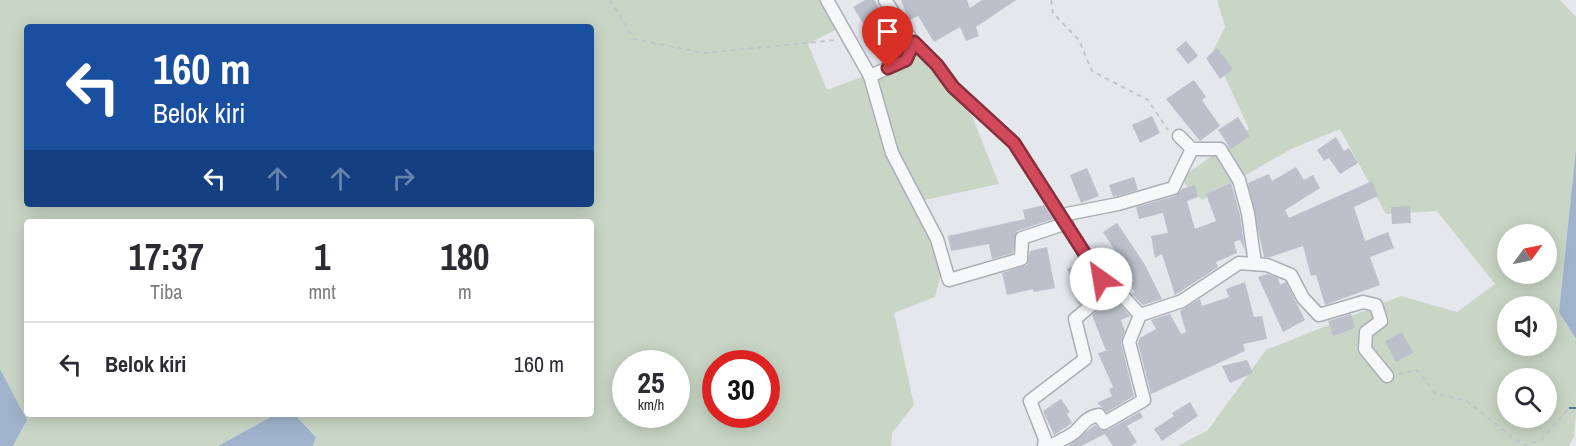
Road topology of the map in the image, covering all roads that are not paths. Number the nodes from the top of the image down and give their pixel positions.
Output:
1 (827, 0) edge
2 (885, 0) edge
3 (914, 42) junction
4 (870, 76) junction
5 (1179, 136) road end
6 (1192, 150) junction
7 (1064, 219) junction
8 (1255, 264) junction
9 (1114, 286) junction
10 (1140, 315) junction
11 (1387, 376) road end
12 (1044, 446) edge
13 (1051, 446) edge

1 - 4 street
2 - 3 street
3 - 4 street
3 - 7 street
4 - 7 street
5 - 6 street
6 - 7 street
6 - 8 street
7 - 9 street
8 - 10 street
8 - 11 street
9 - 10 street
9 - 12 street
10 - 13 street

